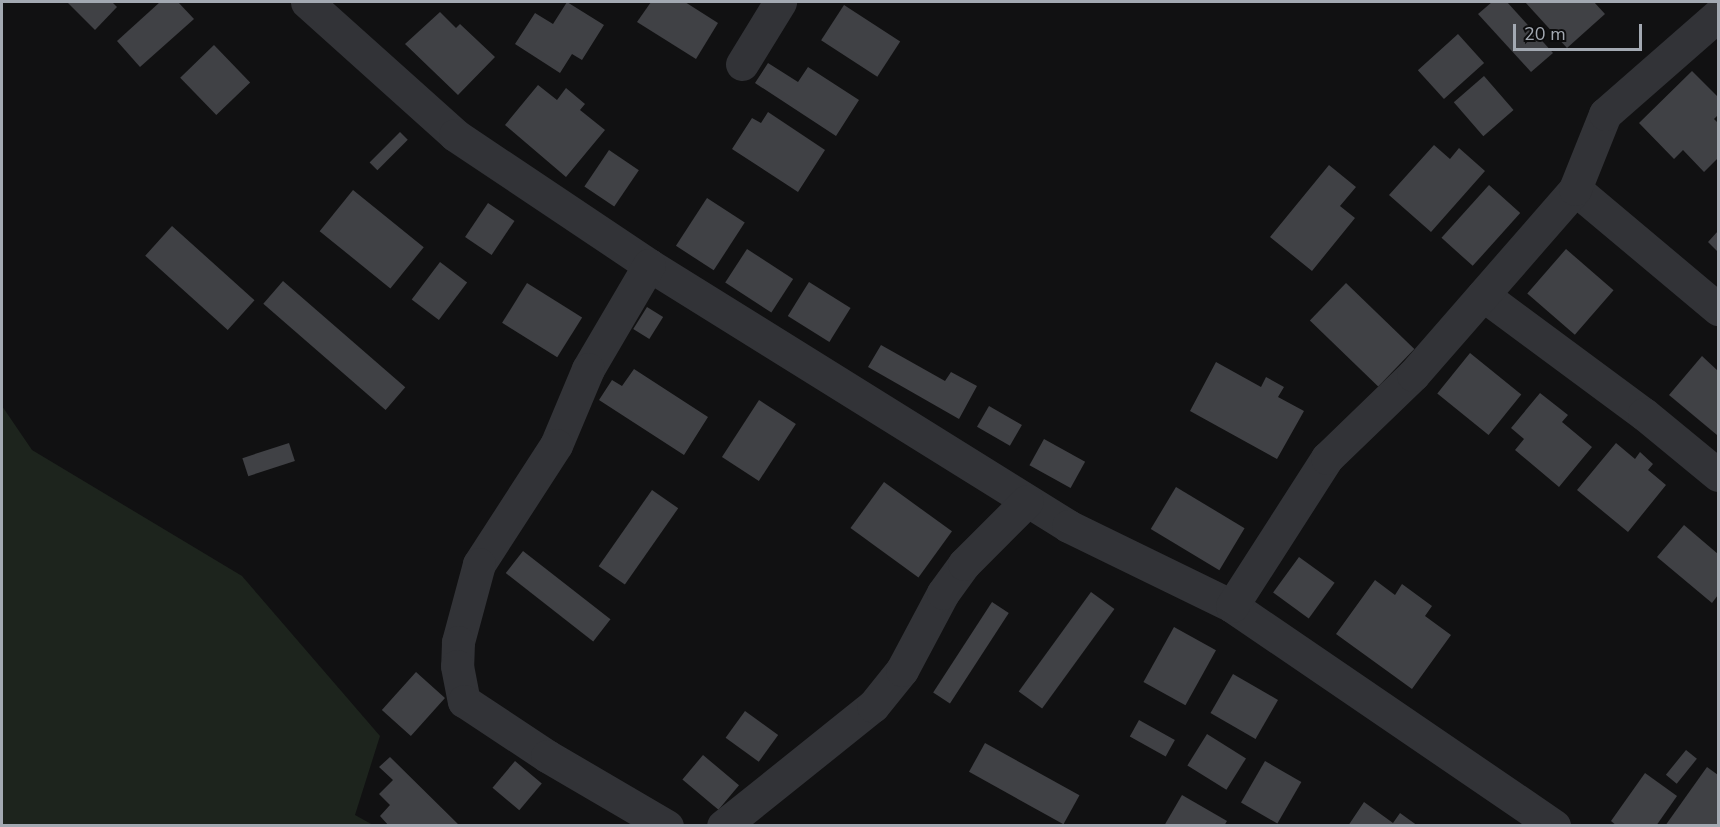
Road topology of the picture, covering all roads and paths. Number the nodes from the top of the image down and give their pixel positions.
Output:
1 (308, 2) edge
2 (780, 2) edge
3 (1719, 15) edge
4 (742, 64) dead end
5 (1575, 189) junction
6 (649, 265) junction
7 (1483, 295) junction
8 (1719, 309) edge
9 (1719, 475) edge
10 (1027, 501) junction
11 (1232, 606) junction
12 (668, 825) edge
13 (723, 825) edge
14 (1554, 825) edge

1 - 6 street
2 - 4 street
3 - 5 street
5 - 7 street
5 - 8 street
6 - 10 street
6 - 12 street
7 - 9 street
7 - 11 street
10 - 11 street
10 - 13 street
11 - 14 street

